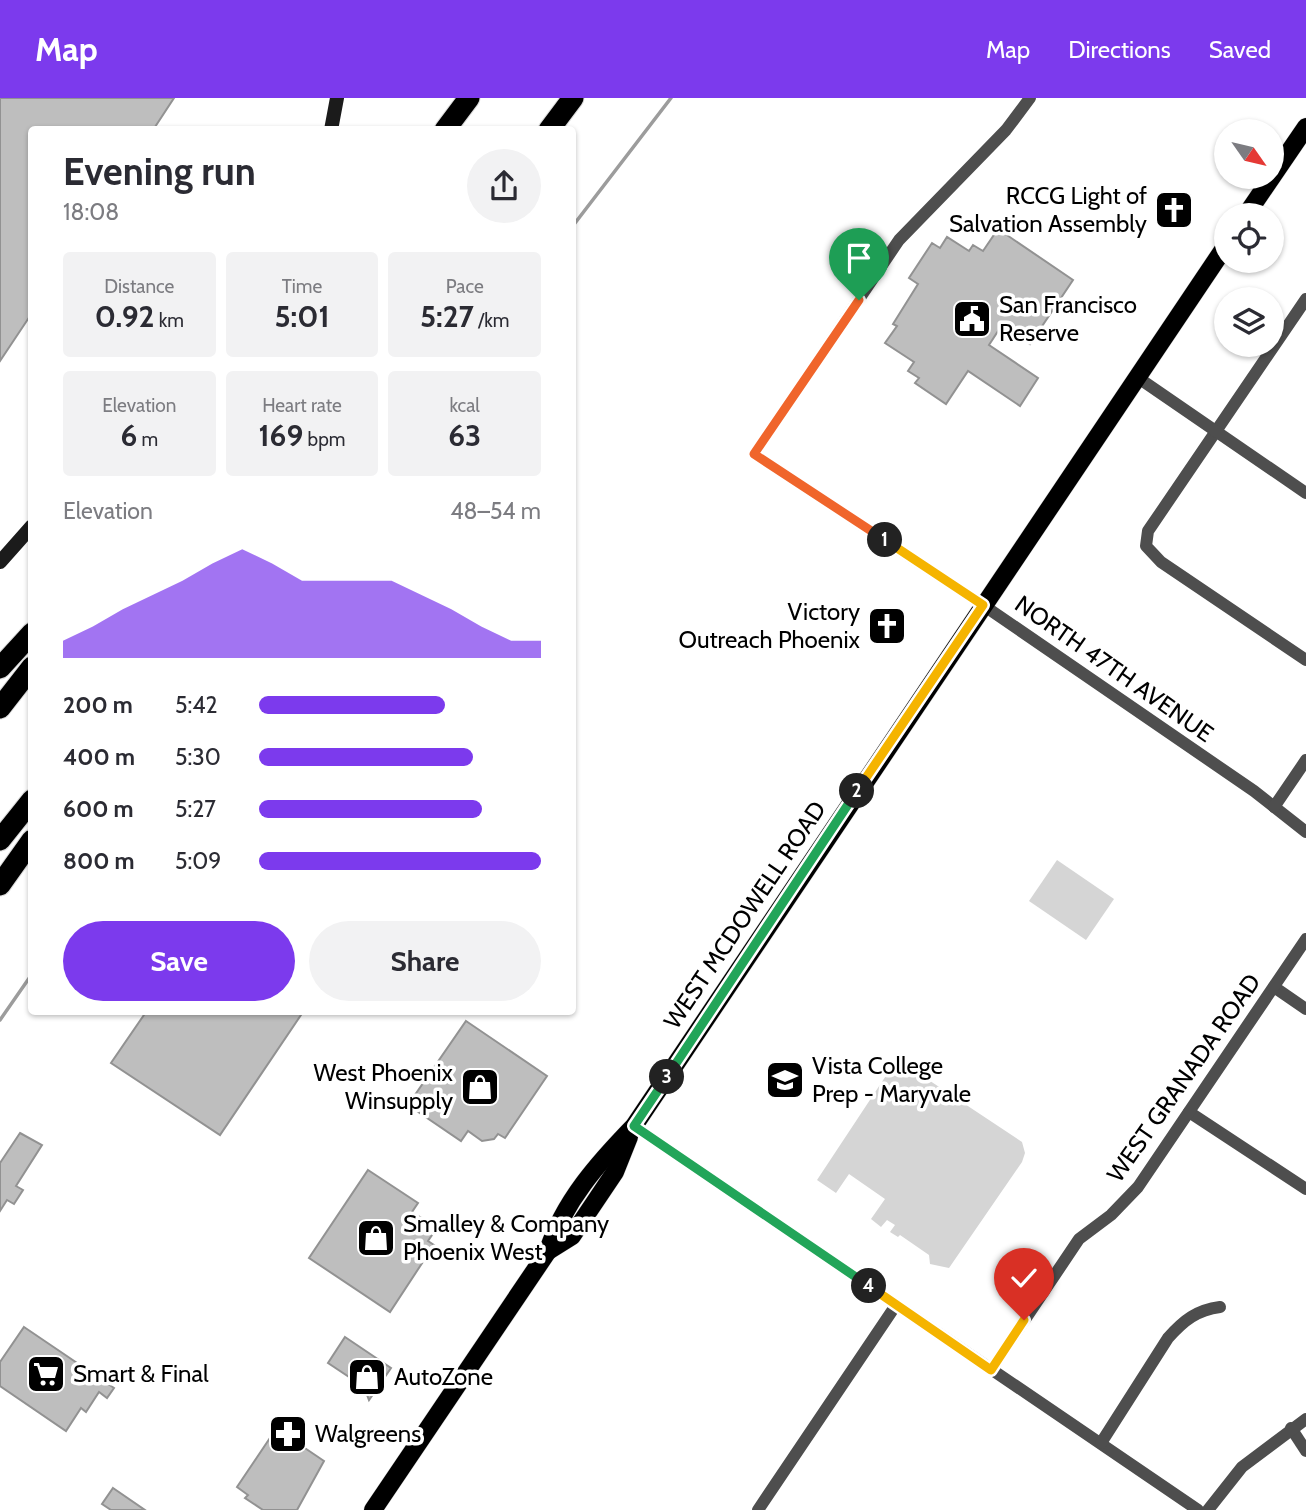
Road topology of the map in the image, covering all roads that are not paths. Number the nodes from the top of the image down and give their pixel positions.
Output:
1 (337, 98) edge
2 (469, 98) edge
3 (573, 98) edge
4 (1030, 98) edge
5 (332, 126) edge
6 (448, 126) edge
7 (552, 126) edge
8 (1306, 127) edge
9 (1255, 203) edge
10 (1214, 263) edge
11 (1306, 299) edge
12 (1137, 377) junction
13 (1217, 431) junction
14 (1306, 493) edge
15 (28, 530) edge
16 (0, 562) edge
17 (983, 605) junction
18 (28, 637) edge
19 (1306, 660) edge
20 (0, 668) edge
21 (28, 672) edge
22 (0, 708) edge
23 (1306, 760) edge
24 (28, 805) edge
25 (1274, 807) junction
26 (1306, 832) edge
27 (0, 840) edge
28 (28, 846) edge
29 (0, 885) edge
30 (1306, 939) edge
31 (1274, 987) junction
32 (1306, 1009) edge
33 (1189, 1112) junction
34 (634, 1126) junction
35 (1306, 1189) edge
36 (896, 1305) junction
37 (1220, 1307) dead end
38 (991, 1370) junction
39 (1306, 1419) edge
40 (1291, 1428) junction
41 (1101, 1443) junction
42 (1306, 1451) edge
43 (373, 1510) edge
44 (758, 1510) edge
45 (1198, 1510) edge
46 (1208, 1510) edge

1 - 5 street
2 - 6 highway
3 - 7 highway
4 - 17 street, NORTH 47TH AVENUE
8 - 9 main road
10 - 12 main road, WEST MCDOWELL ROAD
11 - 13 street
12 - 13 street
12 - 17 main road, WEST MCDOWELL ROAD
13 - 14 street
13 - 19 street
15 - 16 street
17 - 25 street, NORTH 47TH AVENUE
17 - 34 main road, WEST MCDOWELL ROAD
18 - 20 highway
21 - 22 highway
23 - 25 street
24 - 27 highway
25 - 26 street, NORTH 47TH AVENUE
28 - 29 highway
30 - 31 street, WEST GRANADA ROAD
31 - 32 street
31 - 33 street, WEST GRANADA ROAD
33 - 35 street
33 - 38 street, WEST GRANADA ROAD
34 - 36 street
34 - 43 main road, WEST MCDOWELL ROAD
36 - 38 street
36 - 44 street
37 - 41 street
38 - 41 street
39 - 40 street
40 - 42 street
40 - 46 street
41 - 45 street

